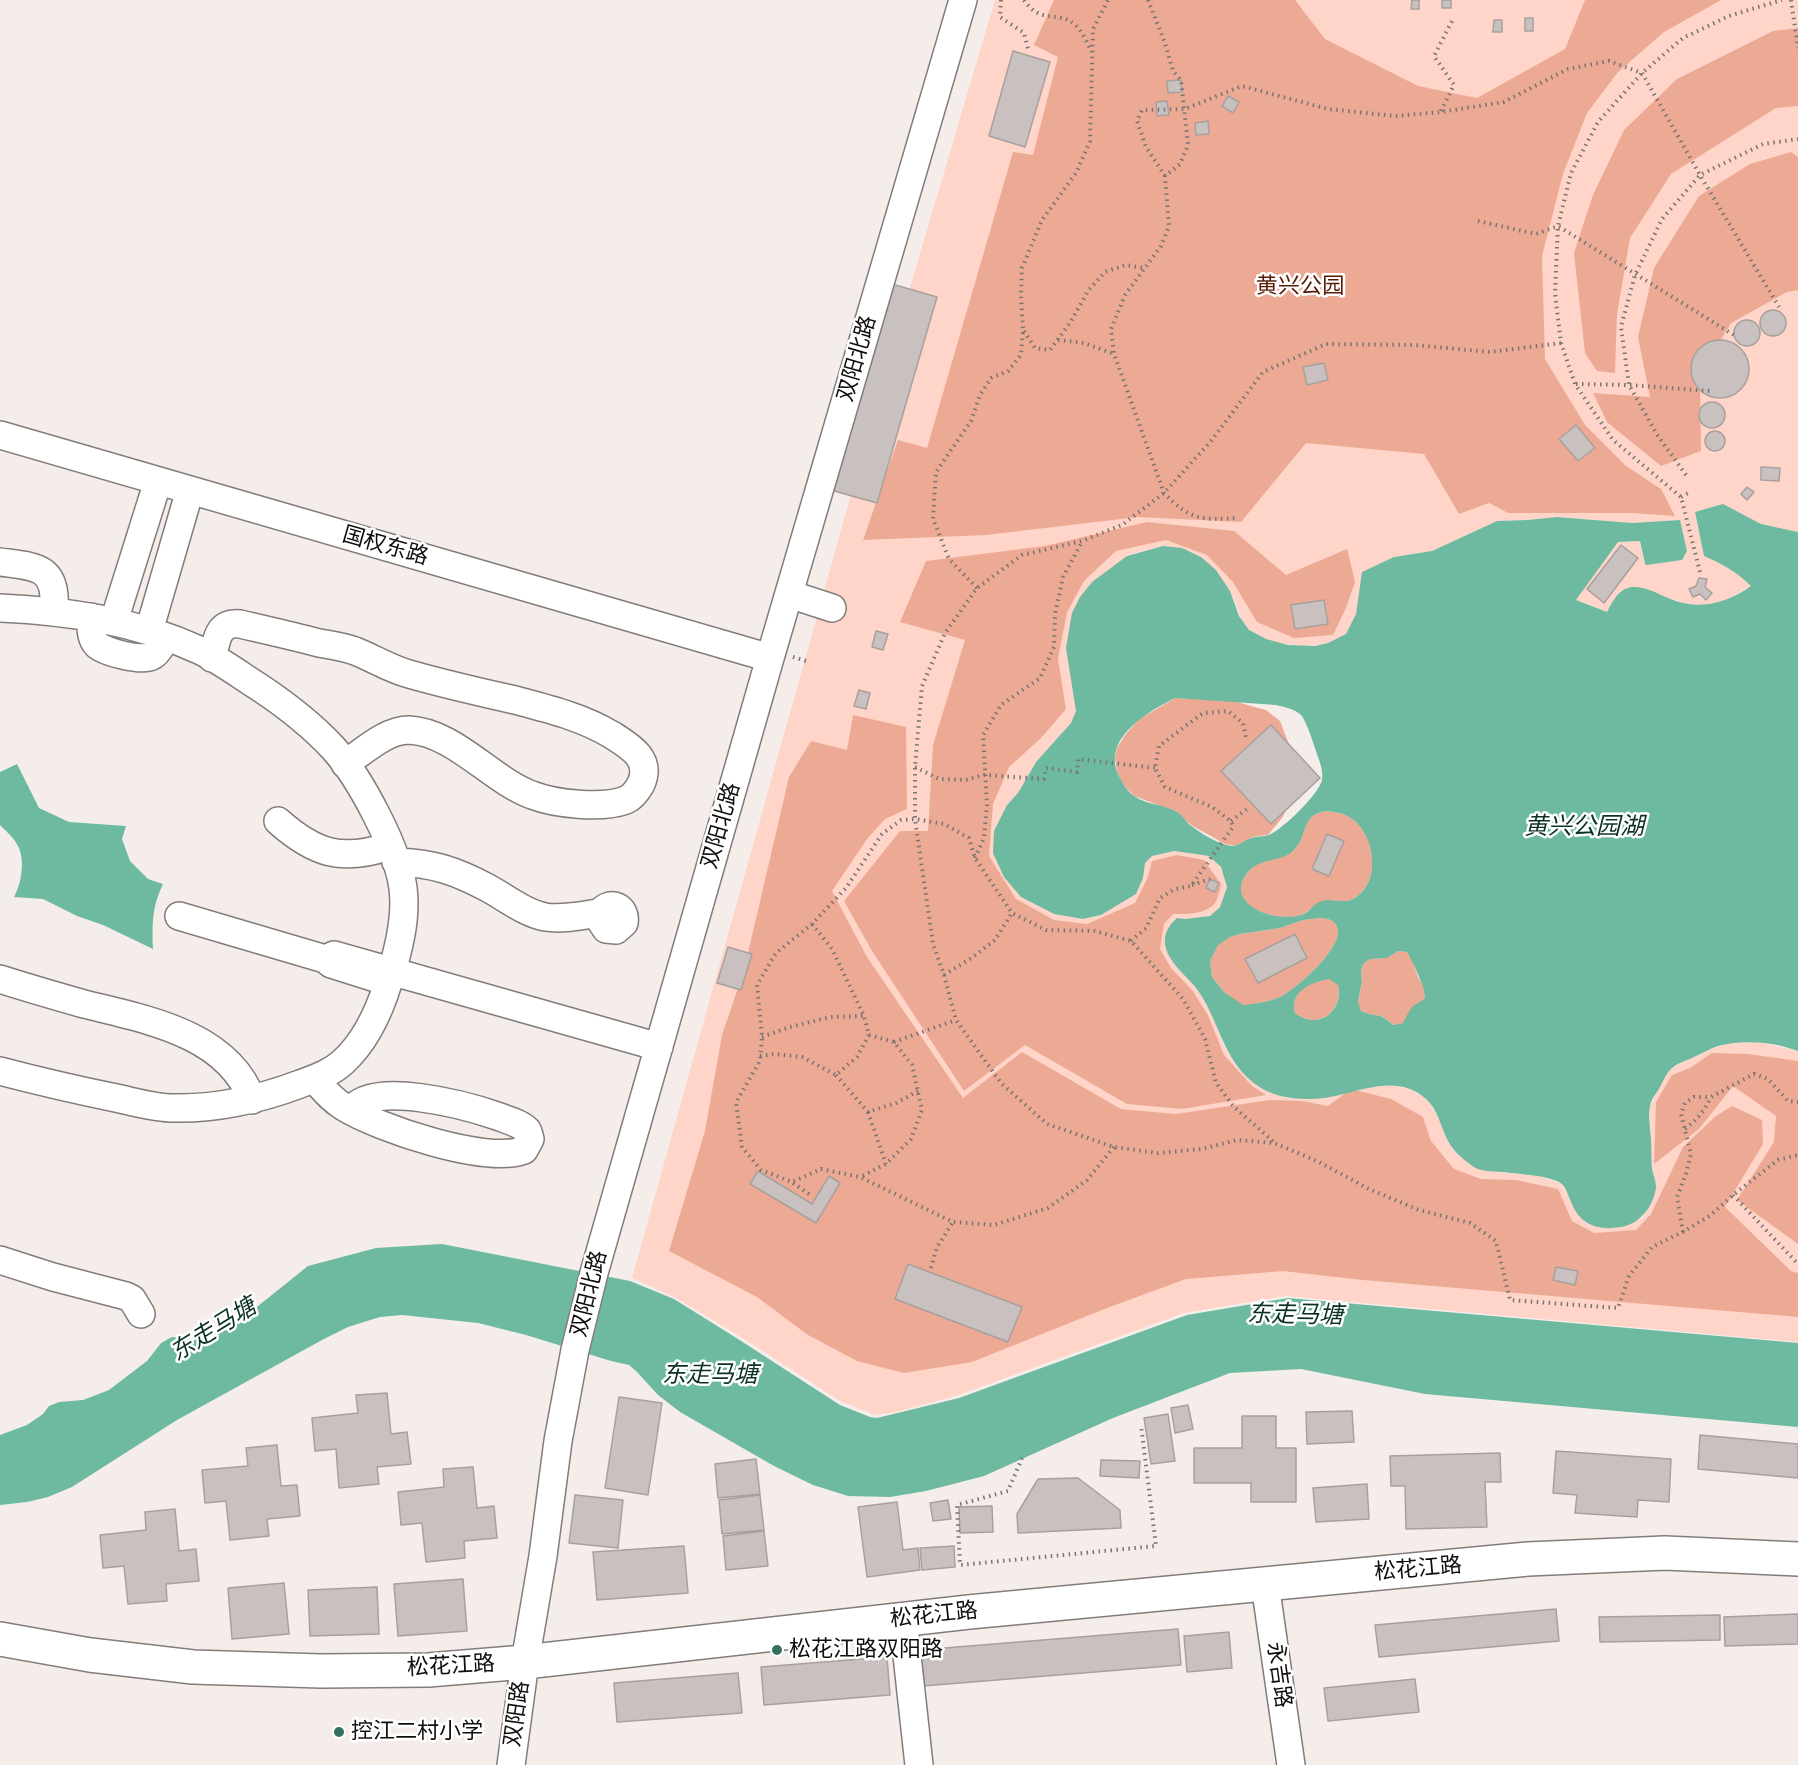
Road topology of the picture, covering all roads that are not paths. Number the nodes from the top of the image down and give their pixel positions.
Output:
1 (963, 0) edge
2 (0, 435) edge
3 (158, 481) junction
4 (190, 490) junction
5 (0, 561) edge
6 (789, 594) junction
7 (0, 608) edge
8 (832, 608) dead end
9 (54, 612) junction
10 (103, 619) junction
11 (158, 634) junction
12 (212, 658) junction
13 (770, 658) junction
14 (345, 764) junction
15 (278, 821) dead end
16 (393, 854) junction
17 (600, 913) dead end
18 (179, 916) dead end
19 (390, 976) junction
20 (0, 979) edge
21 (659, 1047) junction
22 (0, 1071) edge
23 (314, 1079) junction
24 (252, 1100) junction
25 (351, 1111) junction
26 (0, 1260) edge
27 (141, 1314) dead end
28 (1798, 1559) edge
29 (1265, 1584) junction
30 (903, 1619) junction
31 (0, 1639) edge
32 (525, 1662) junction
33 (511, 1765) edge
34 (919, 1765) edge
35 (1291, 1765) edge

1 - 6 street, 双阳北路
2 - 3 street, 国权东路
3 - 4 street, 国权东路
3 - 10 street
4 - 11 street
4 - 13 street, 国权东路
5 - 9 street
6 - 8 street
6 - 13 street, 双阳北路
7 - 9 street
9 - 10 street
10 - 11 street
11 - 12 street
12 - 14 street
12 - 14 street
13 - 21 street, 双阳北路
14 - 16 street
15 - 16 street
16 - 17 street
16 - 19 street
18 - 19 street
19 - 21 street
19 - 23 street
20 - 24 street
21 - 32 street, 双阳北路
22 - 24 street
23 - 24 street
23 - 25 street
25 - 25 street
26 - 27 street
28 - 29 main road, 松花江路
29 - 30 main road, 松花江路
29 - 35 street, 永吉路
30 - 32 main road, 松花江路
30 - 34 street
31 - 32 main road, 松花江路
32 - 33 street, 双阳路

